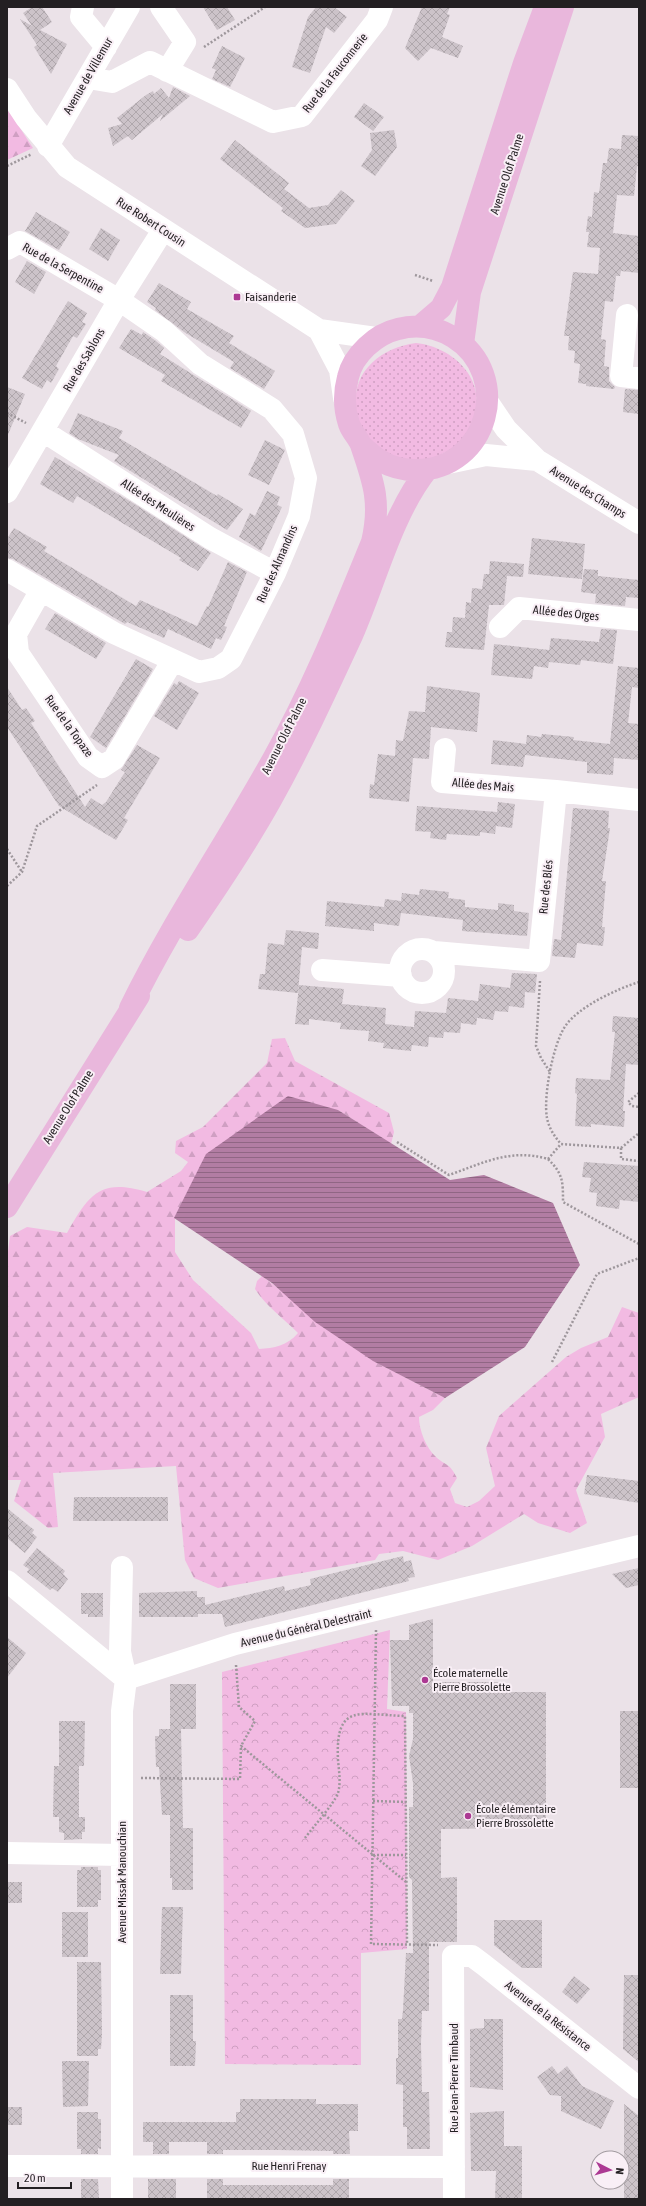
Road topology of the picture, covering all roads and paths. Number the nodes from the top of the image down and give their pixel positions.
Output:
1 (83, 7) edge
2 (129, 7) edge
3 (161, 7) edge
4 (265, 7) edge
5 (382, 7) edge
6 (545, 7) edge
7 (562, 7) edge
8 (106, 47) junction
9 (200, 49) dead end
10 (167, 71) junction
11 (88, 78) junction
12 (7, 89) edge
13 (48, 146) junction
14 (7, 166) edge
15 (163, 230) junction
16 (7, 249) edge
17 (415, 275) dead end
18 (452, 287) junction
19 (119, 300) junction
20 (627, 315) dead end
21 (420, 326) junction
22 (319, 330) junction
23 (376, 338) junction
24 (463, 344) junction
25 (639, 378) edge
26 (344, 400) junction
27 (487, 401) junction
28 (43, 431) junction
29 (362, 446) junction
30 (537, 460) junction
31 (448, 463) junction
32 (427, 470) junction
33 (7, 492) edge
34 (639, 523) edge
35 (7, 570) edge
36 (275, 573) junction
37 (41, 590) junction
38 (639, 620) edge
39 (500, 626) dead end
40 (173, 660) junction
41 (445, 749) dead end
42 (102, 767) junction
43 (556, 791) junction
44 (639, 800) edge
45 (7, 849) edge
46 (22, 872) junction
47 (7, 886) edge
48 (434, 952) junction
49 (539, 961) junction
50 (322, 970) dead end
51 (401, 976) junction
52 (639, 982) edge
53 (130, 1008) junction
54 (550, 1072) junction
55 (639, 1093) edge
56 (639, 1107) edge
57 (639, 1133) edge
58 (396, 1142) dead end
59 (561, 1144) junction
60 (621, 1148) junction
61 (548, 1159) junction
62 (639, 1161) edge
63 (7, 1207) edge
64 (639, 1244) edge
65 (639, 1258) edge
66 (552, 1362) dead end
67 (639, 1546) edge
68 (122, 1567) dead end
69 (7, 1581) edge
70 (376, 1611) junction
71 (235, 1644) junction
72 (126, 1679) junction
73 (375, 1715) junction
74 (241, 1746) junction
75 (122, 1778) junction
76 (373, 1801) junction
77 (406, 1802) junction
78 (323, 1814) junction
79 (305, 1838) dead end
80 (7, 1853) edge
81 (122, 1855) junction
82 (372, 1855) junction
83 (406, 1855) junction
84 (407, 1882) junction
85 (407, 1944) junction
86 (453, 1956) junction
87 (639, 2088) edge
88 (7, 2166) edge
89 (123, 2166) junction
90 (454, 2167) junction
91 (122, 2199) edge
92 (454, 2199) edge

1 - 8 street
2 - 8 street, Avenue de Villemur
3 - 10 street
4 - 9 path
5 - 10 street, Rue de la Fauconnerie
6 - 18 main road, Avenue Olof Palme
7 - 24 main road, Avenue Olof Palme
8 - 11 street, Avenue de Villemur
10 - 11 street, Rue de la Fauconnerie
11 - 13 street, Avenue de Villemur
12 - 13 street, Rue Robert Cousin
13 - 14 path
13 - 15 street, Rue Robert Cousin
15 - 19 street, Rue des Sablons
15 - 22 street, Rue Robert Cousin
16 - 19 street, Rue de la Serpentine
17 - 18 path
18 - 21 main road, Avenue Olof Palme
19 - 28 street, Rue des Sablons
19 - 36 street, Rue des Almandins
20 - 25 street
21 - 23 main road, Avenue Olof Palme
21 - 24 main road, Avenue Olof Palme
22 - 23 street, Rue Robert Cousin
22 - 26 street, Rue Robert Cousin
23 - 26 main road, Avenue Olof Palme
24 - 27 main road, Avenue Olof Palme
26 - 29 main road, Avenue Olof Palme
27 - 30 street, Avenue des Champs
27 - 31 main road, Avenue Olof Palme
28 - 33 street, Rue des Sablons
28 - 36 street, Allée des Meulières
29 - 32 main road, Avenue Olof Palme
29 - 53 main road, Avenue Olof Palme
30 - 31 street, Avenue des Champs
30 - 34 street, Avenue des Champs
31 - 32 main road, Avenue Olof Palme
32 - 53 main road, Avenue Olof Palme
35 - 37 street, Rue des Almandins
36 - 40 street, Rue des Almandins
37 - 40 street, Rue des Almandins
37 - 42 street, Rue de la Topaze
38 - 39 street, Allée des Orges
40 - 42 street, Rue de la Topaze
41 - 43 street, Allée des Mais
42 - 46 path
43 - 44 street
43 - 49 street, Rue des Blés
45 - 46 path
46 - 47 path
48 - 49 street
48 - 51 street
48 - 51 street
49 - 54 path
50 - 51 street
52 - 54 path
53 - 63 main road, Avenue Olof Palme
54 - 59 path
55 - 56 path
57 - 60 path
58 - 61 path
59 - 60 path
59 - 61 path
60 - 62 path
61 - 64 path
65 - 66 path
67 - 70 street, Avenue du Général Delestraint
68 - 72 street, Avenue Missak Manouchian
69 - 72 street
70 - 71 street, Avenue du Général Delestraint
70 - 73 path
71 - 72 street, Avenue du Général Delestraint
71 - 74 path
72 - 75 street, Avenue Missak Manouchian
73 - 76 path
73 - 77 path
73 - 78 path
74 - 75 path
74 - 78 path
75 - 81 street, Avenue Missak Manouchian
76 - 77 path
76 - 82 path
77 - 83 path
78 - 79 path
78 - 82 path
80 - 81 street
81 - 89 street, Avenue Missak Manouchian
82 - 83 path
82 - 84 path
82 - 85 path
83 - 84 path
84 - 85 path
85 - 86 path
86 - 87 street, Avenue de la Résistance
86 - 90 street, Rue Jean-Pierre Timbaud
88 - 89 street, Rue Henri Frenay
89 - 90 street, Rue Henri Frenay
89 - 91 street, Avenue Missak Manouchian
90 - 92 street, Rue Jean-Pierre Timbaud

